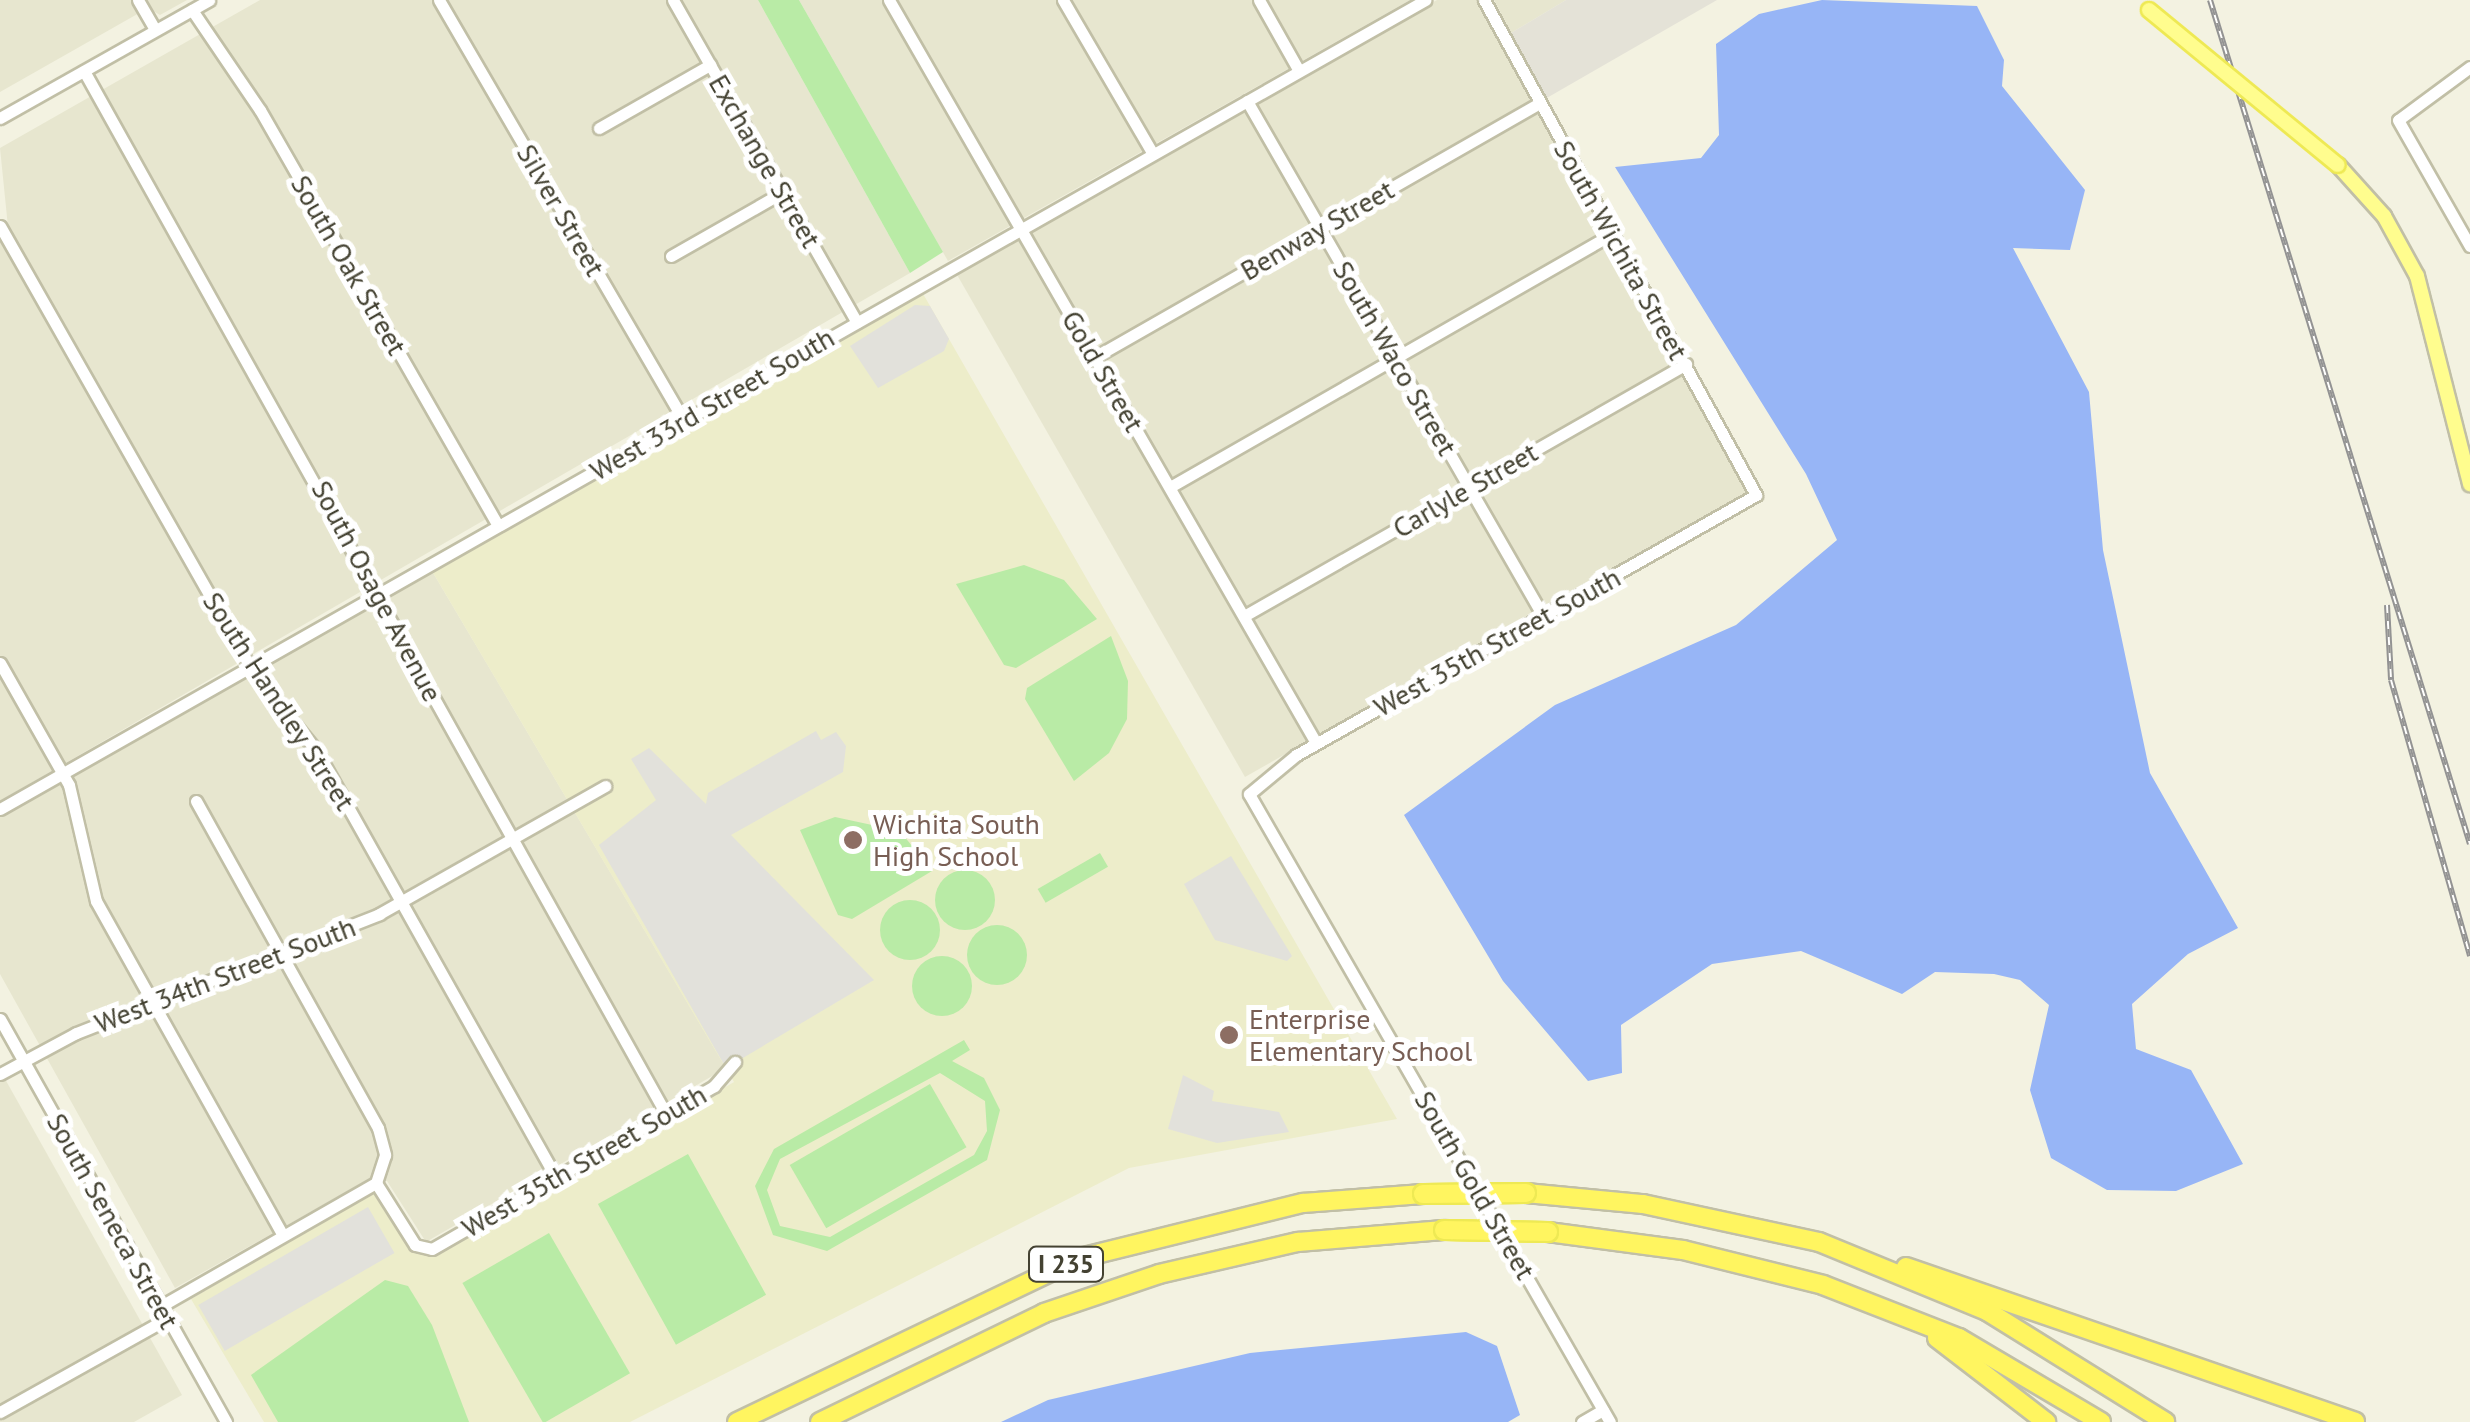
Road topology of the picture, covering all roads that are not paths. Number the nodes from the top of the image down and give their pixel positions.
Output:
1 (138, 0) edge
2 (209, 0) edge
3 (440, 0) edge
4 (673, 0) edge
5 (889, 0) edge
6 (1063, 0) edge
7 (1259, 0) edge
8 (1426, 0) edge
9 (1484, 0) edge
10 (2144, 5) edge
11 (192, 10) junction
12 (155, 30) junction
13 (710, 66) junction
14 (2470, 66) edge
15 (84, 71) junction
16 (1300, 71) junction
17 (1247, 101) junction
18 (1538, 104) junction
19 (0, 118) edge
20 (599, 128) dead end
21 (1152, 154) junction
22 (783, 192) junction
23 (0, 226) edge
24 (1320, 228) junction
25 (1021, 229) junction
26 (1612, 234) junction
27 (2470, 246) edge
28 (671, 256) dead end
29 (857, 322) junction
30 (1095, 357) junction
31 (1394, 358) junction
32 (1686, 364) junction
33 (683, 420) junction
34 (2470, 484) edge
35 (1170, 486) junction
36 (1469, 488) junction
37 (1754, 499) joint
38 (498, 526) junction
39 (381, 592) junction
40 (1244, 616) junction
41 (1542, 616) junction
42 (0, 663) edge
43 (250, 666) junction
44 (1316, 744) junction
45 (62, 774) junction
46 (605, 786) dead end
47 (1249, 794) joint
48 (196, 801) dead end
49 (0, 809) edge
50 (515, 840) junction
51 (401, 902) junction
52 (284, 956) junction
53 (154, 1004) junction
54 (0, 1019) edge
55 (23, 1061) junction
56 (735, 1062) dead end
57 (0, 1074) edge
58 (666, 1114) junction
59 (556, 1177) junction
60 (376, 1184) junction
61 (283, 1235) junction
62 (1848, 1254) junction
63 (161, 1306) junction
64 (1893, 1312) junction
65 (168, 1318) junction
66 (0, 1412) edge
67 (1606, 1416) edge
68 (738, 1421) edge
69 (226, 1422) edge
70 (820, 1422) edge
71 (1582, 1422) edge
72 (2046, 1422) edge
73 (2101, 1422) edge
74 (2165, 1422) edge
75 (2355, 1422) edge

1 - 12 street
2 - 11 street
3 - 33 street, Silver Street
4 - 13 street, Exchange Street
5 - 25 street, Gold Street
6 - 21 street
7 - 16 street
8 - 16 street, West 33rd Street South
9 - 18 street, South Wichita Street
10 - 34 main road, bridge
11 - 12 street
11 - 38 street, South Oak Street
12 - 15 street
13 - 20 street
13 - 22 street, Exchange Street
14 - 27 street
15 - 19 street
15 - 39 street, South Osage Avenue
16 - 17 street, West 33rd Street South
17 - 21 street, West 33rd Street South
17 - 24 street, South Waco Street
18 - 24 street, Benway Street
18 - 26 street, South Wichita Street
21 - 25 street, West 33rd Street South
22 - 28 street
22 - 29 street, Exchange Street
23 - 43 street, South Handley Street
24 - 30 street, Benway Street
24 - 31 street, South Waco Street
25 - 29 street, West 33rd Street South
25 - 30 street, Gold Street
26 - 31 street
26 - 32 street, South Wichita Street
29 - 33 street, West 33rd Street South
30 - 35 street, Gold Street
31 - 35 street
31 - 36 street, South Waco Street
32 - 36 street, Carlyle Street
32 - 37 street, South Wichita Street
33 - 38 street, West 33rd Street South
35 - 40 street, Gold Street
36 - 40 street, Carlyle Street
36 - 41 street, South Waco Street
37 - 41 street, West 35th Street South
38 - 39 street, West 33rd Street South
39 - 43 street, West 33rd Street South
39 - 50 street, South Osage Avenue
40 - 44 street, Gold Street
41 - 44 street, West 35th Street South
42 - 45 street
43 - 45 street, West 33rd Street South
43 - 51 street, South Handley Street
44 - 47 street, West 35th Street South
45 - 49 street, West 33rd Street South
45 - 53 street
46 - 50 street, West 34th Street South
47 - 67 street, South Gold Street
48 - 52 street
50 - 51 street, West 34th Street South
50 - 58 street, South Osage Avenue
51 - 52 street, West 34th Street South
51 - 59 street, South Handley Street
52 - 53 street, West 34th Street South
52 - 60 street
53 - 55 street, West 34th Street South
53 - 61 street
54 - 55 street, South Seneca Street
55 - 57 street, West 34th Street South
55 - 63 street, South Seneca Street
56 - 58 street, West 35th Street South
58 - 59 street, West 35th Street South
59 - 60 street, West 35th Street South
60 - 61 street
61 - 63 street
62 - 68 highway, I 235, bridge
62 - 74 highway, I 235
62 - 75 highway
63 - 65 street, South Seneca Street
64 - 70 highway, I 235, bridge
64 - 72 highway
64 - 73 highway, I 235
65 - 66 street
65 - 69 street, South Seneca Street
67 - 71 street

